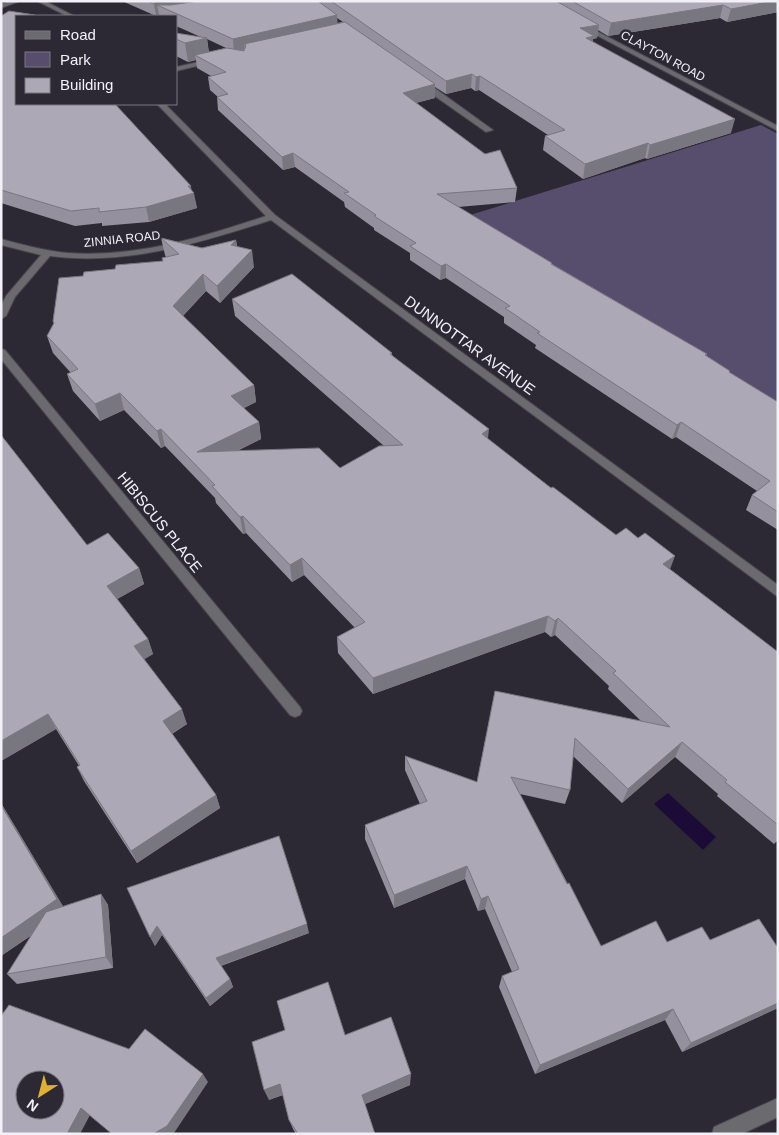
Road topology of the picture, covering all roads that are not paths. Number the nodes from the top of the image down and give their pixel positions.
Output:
1 (17, 1) edge
2 (40, 1) edge
3 (1, 6) edge
4 (70, 15) edge
5 (579, 24) edge
6 (224, 58) edge
7 (178, 70) edge
8 (418, 81) edge
9 (162, 105) edge
10 (778, 129) edge
11 (490, 130) dead end
12 (272, 217) junction
13 (1, 242) edge
14 (47, 254) junction
15 (1, 316) edge
16 (1, 352) edge
17 (778, 592) edge
18 (295, 712) dead end
19 (778, 1107) edge
20 (721, 1134) edge

1 - 3 street
2 - 4 street
5 - 10 street, CLAYTON ROAD
6 - 7 street
8 - 11 street
9 - 12 street, DUNNOTTAR AVENUE
12 - 14 street, ZINNIA ROAD
12 - 17 street, DUNNOTTAR AVENUE
13 - 14 street, ZINNIA ROAD
14 - 15 street
16 - 18 street, HIBISCUS PLACE
19 - 20 street

